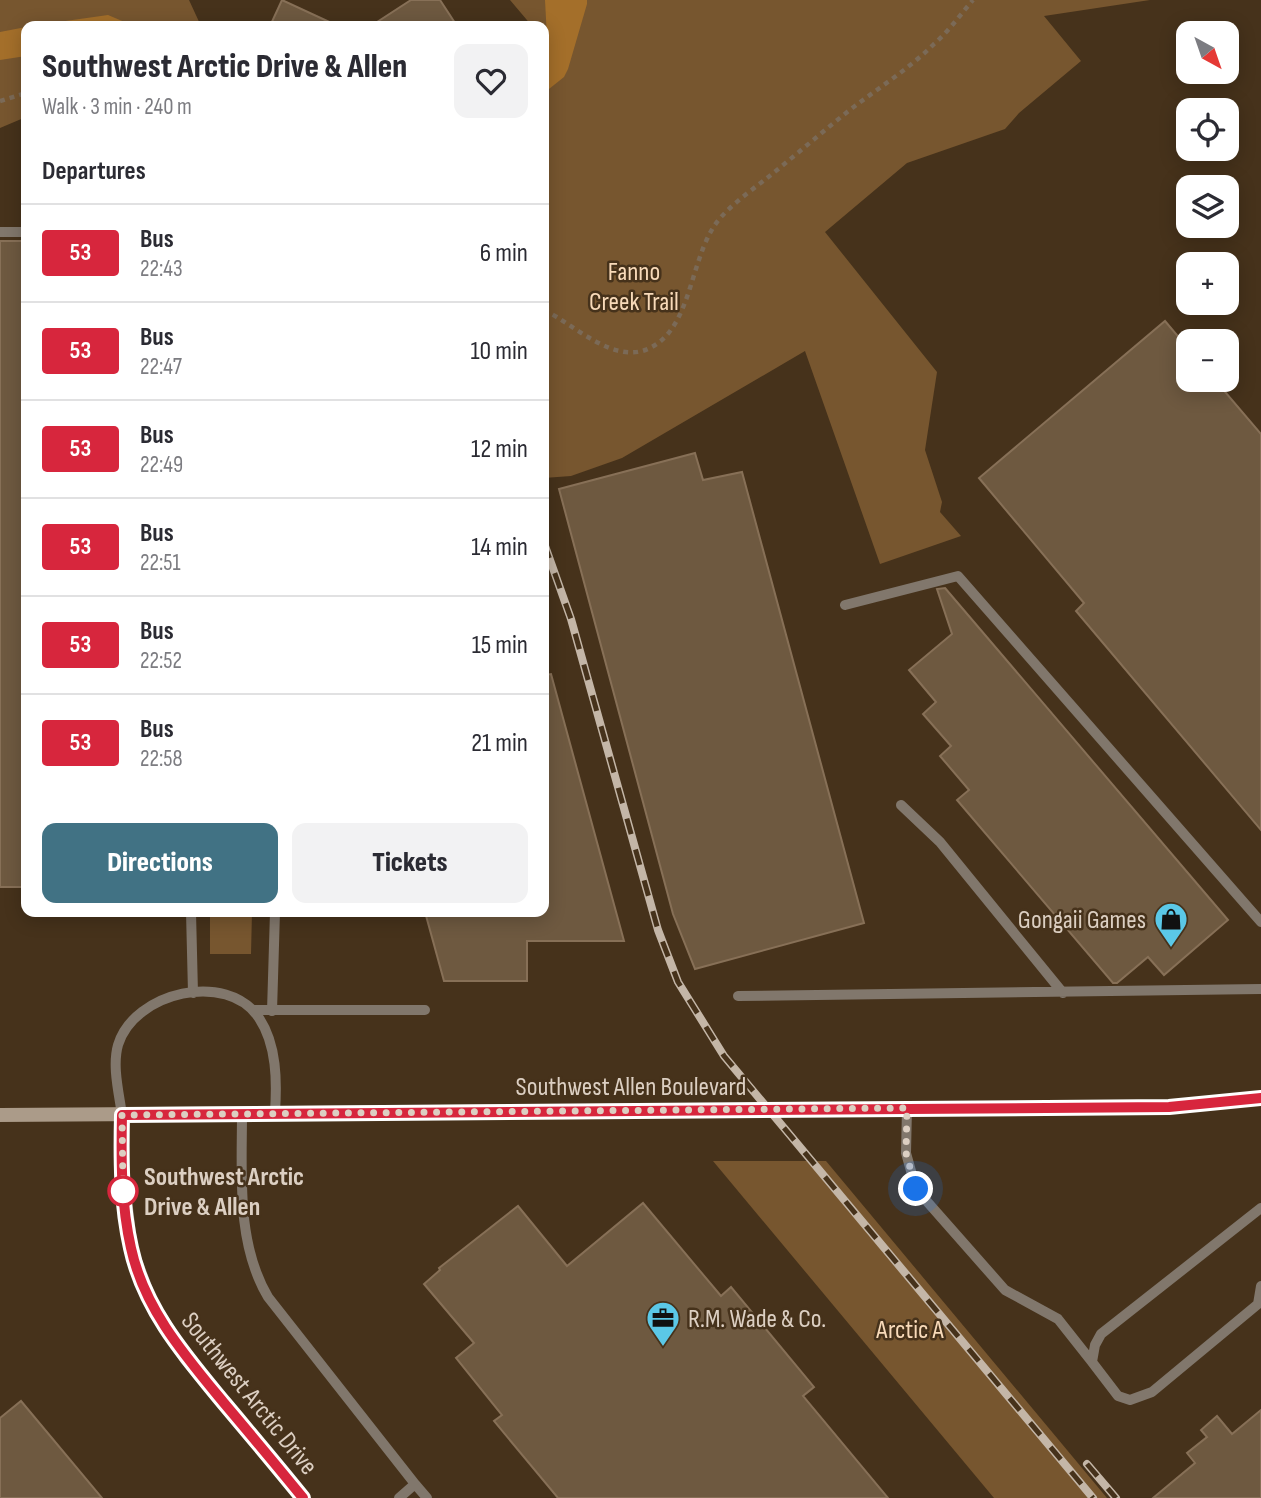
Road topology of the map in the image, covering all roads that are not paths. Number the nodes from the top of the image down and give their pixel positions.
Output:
1 (0, 232) edge
2 (21, 232) edge
3 (845, 605) dead end
4 (901, 805) dead end
5 (191, 917) edge
6 (275, 917) edge
7 (1261, 922) edge
8 (1261, 989) edge
9 (193, 993) junction
10 (1063, 993) junction
11 (738, 996) dead end
12 (253, 1010) junction
13 (425, 1010) dead end
14 (272, 1011) junction
15 (1261, 1098) edge
16 (907, 1108) junction
17 (275, 1112) junction
18 (242, 1113) junction
19 (0, 1115) edge
20 (122, 1115) junction
21 (1261, 1208) edge
22 (1261, 1286) edge
23 (1092, 1362) junction
24 (415, 1484) junction
25 (303, 1498) edge
26 (399, 1498) edge
27 (428, 1498) edge

1 - 2 lane
3 - 7 lane
4 - 10 lane
5 - 9 lane
6 - 14 lane
8 - 10 lane
9 - 12 lane
9 - 20 lane
10 - 11 lane
12 - 14 lane
12 - 17 lane
13 - 14 lane
15 - 16 main road, Southwest Allen Boulevard
16 - 17 main road, Southwest Allen Boulevard
16 - 23 lane
17 - 18 main road, Southwest Allen Boulevard
18 - 20 main road, Southwest Allen Boulevard
18 - 24 lane
19 - 20 main road, Southwest Allen Boulevard
20 - 25 street, Southwest Arctic Drive
21 - 23 lane
22 - 23 lane
24 - 26 lane
24 - 27 lane

